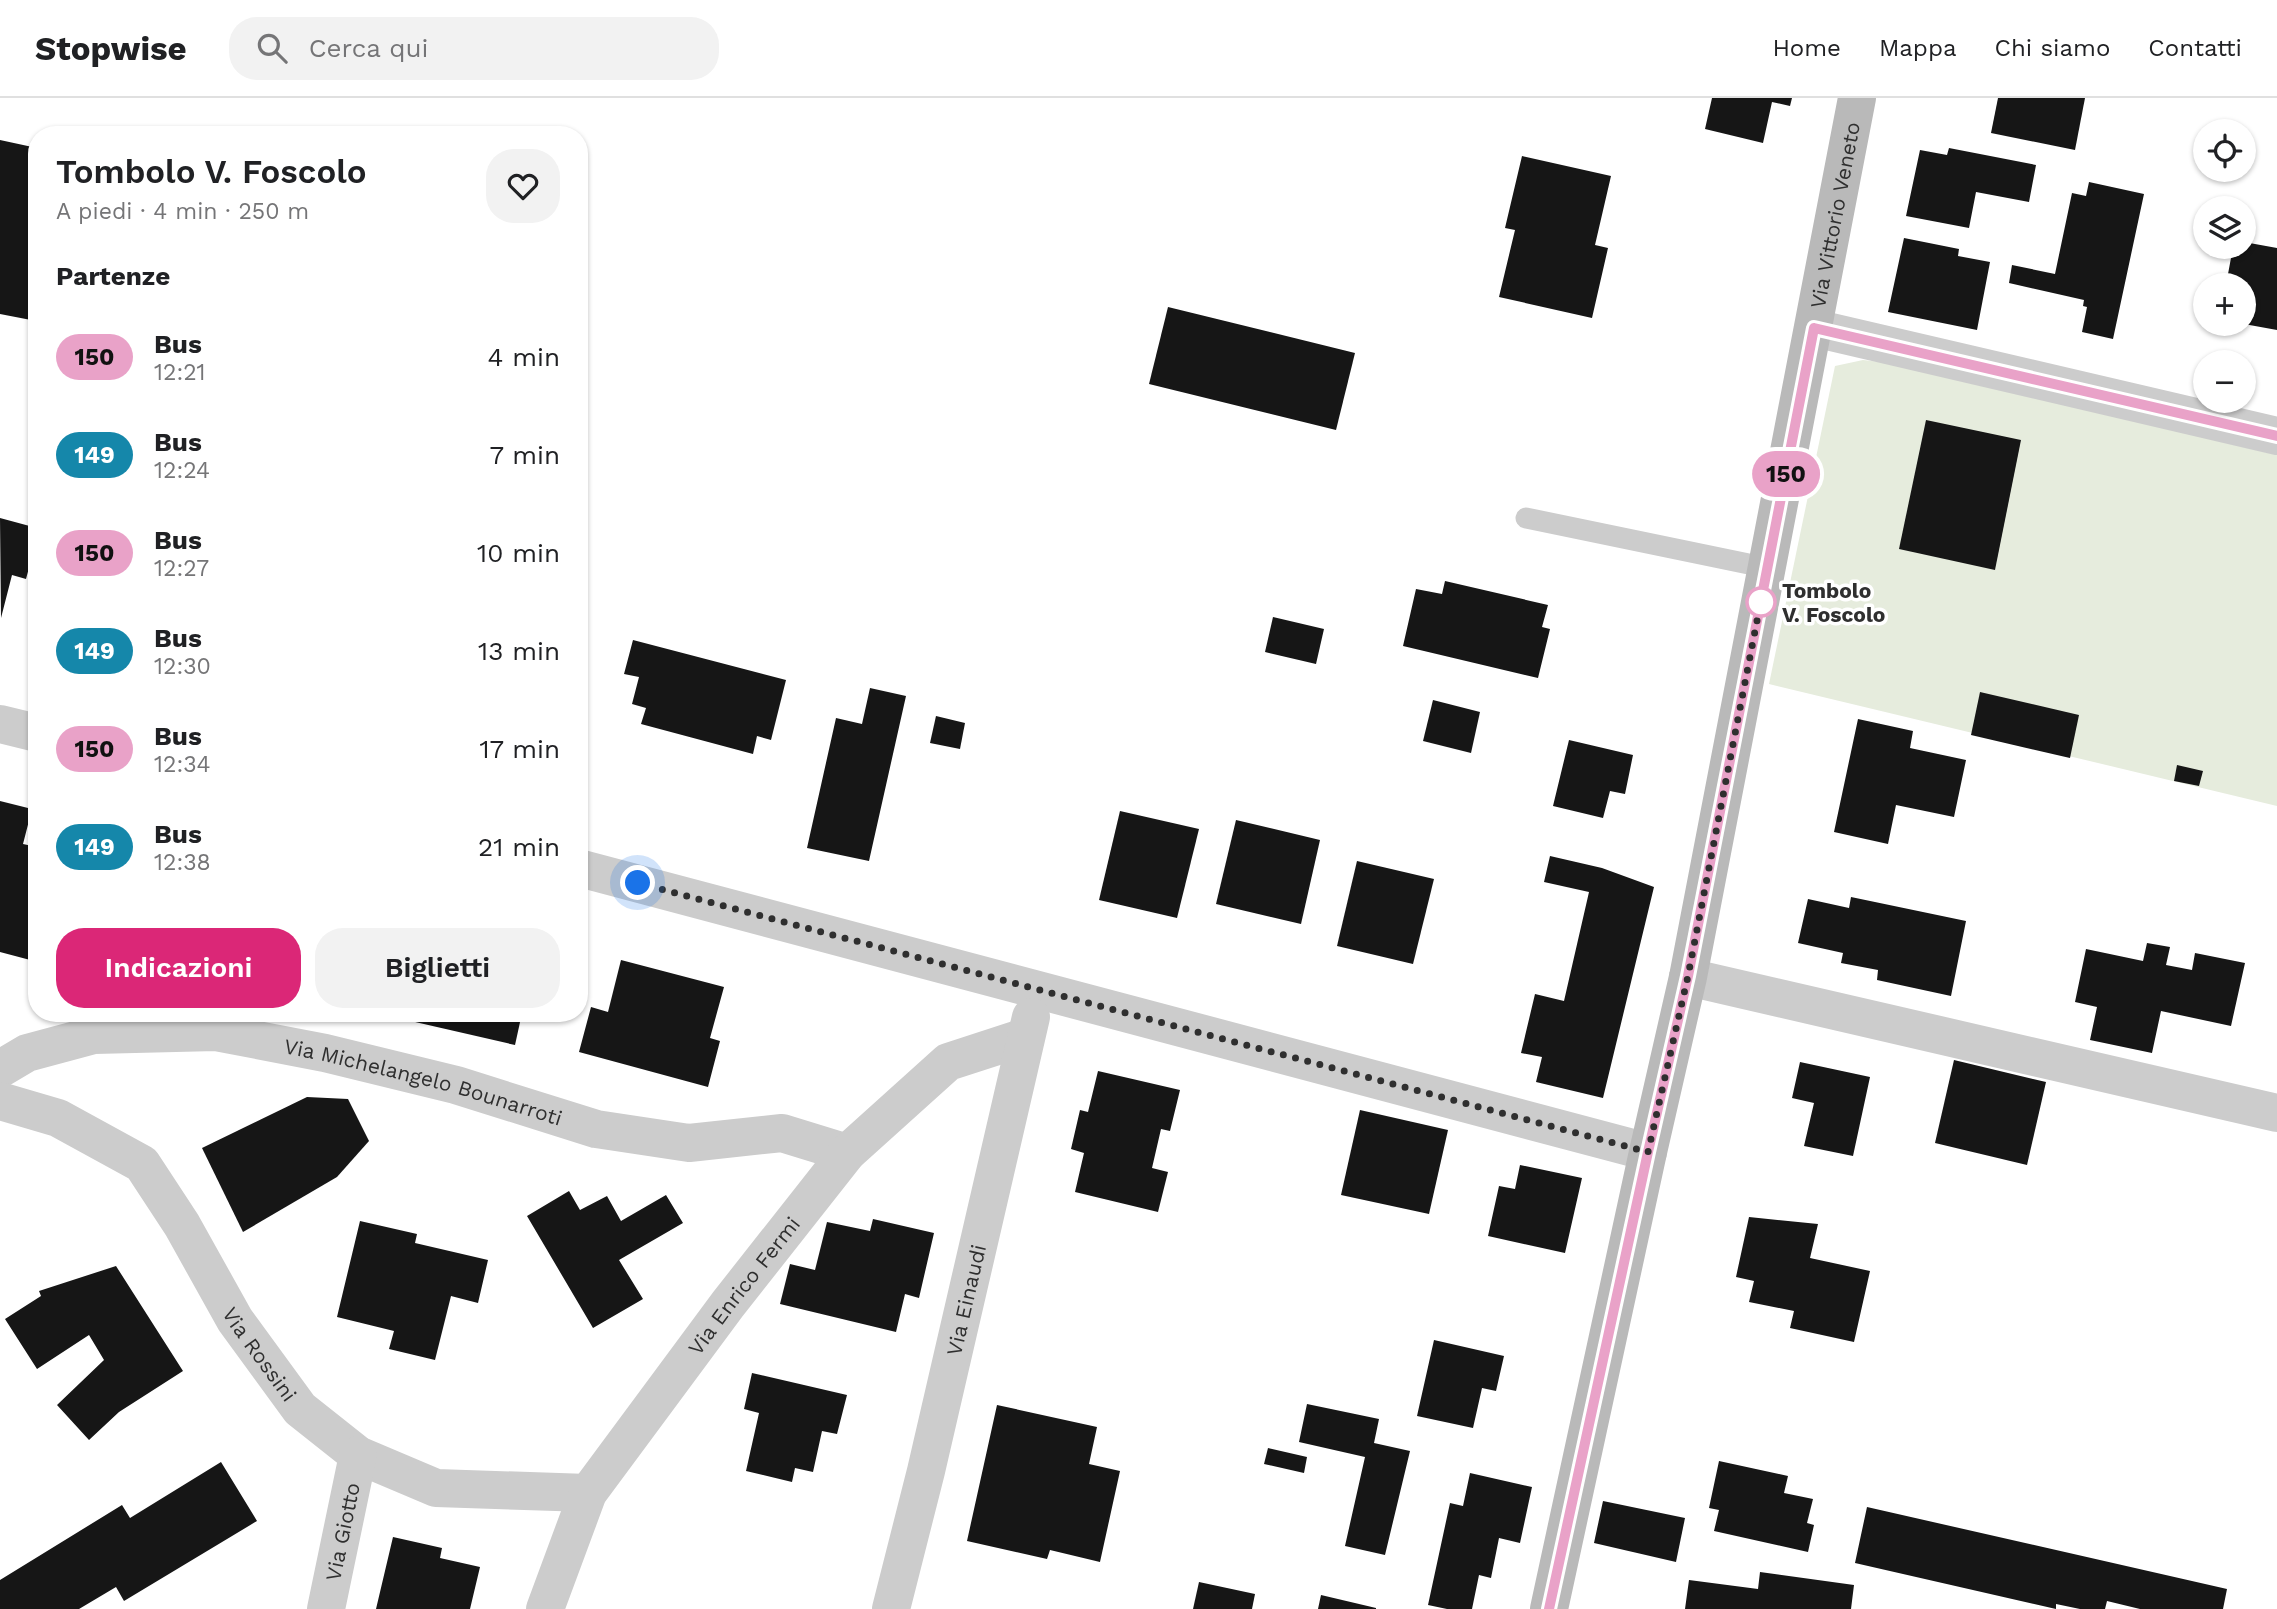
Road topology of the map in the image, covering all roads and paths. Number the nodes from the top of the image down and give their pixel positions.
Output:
1 (1857, 98) edge
2 (1814, 328) junction
3 (2277, 436) edge
4 (1527, 518) dead end
5 (1768, 568) junction
6 (0, 724) edge
7 (28, 731) edge
8 (588, 870) edge
9 (1688, 976) junction
10 (1038, 991) junction
11 (1025, 1037) junction
12 (0, 1069) edge
13 (0, 1101) edge
14 (2277, 1114) edge
15 (1648, 1152) junction
16 (847, 1153) junction
17 (358, 1455) junction
18 (588, 1493) junction
19 (326, 1609) edge
20 (545, 1609) edge
21 (891, 1609) edge
22 (1549, 1609) edge

1 - 2 main road, Via Vittorio Veneto
2 - 3 street
2 - 5 main road, Via Vittorio Veneto
4 - 5 lane
5 - 9 main road, Via Vittorio Veneto
6 - 7 street
8 - 10 street
9 - 14 street
9 - 15 main road, Via Vittorio Veneto
10 - 11 street, Via Einaudi
10 - 15 street
11 - 16 street, Via Enrico Fermi
11 - 21 street, Via Einaudi
12 - 16 street, Via Michelangelo Bounarroti
13 - 17 street, Via Rossini
15 - 22 main road, Via Vittorio Veneto
16 - 18 street, Via Enrico Fermi
17 - 18 street, Via Rossini
17 - 19 street, Via Giotto
18 - 20 street, Via Enrico Fermi

